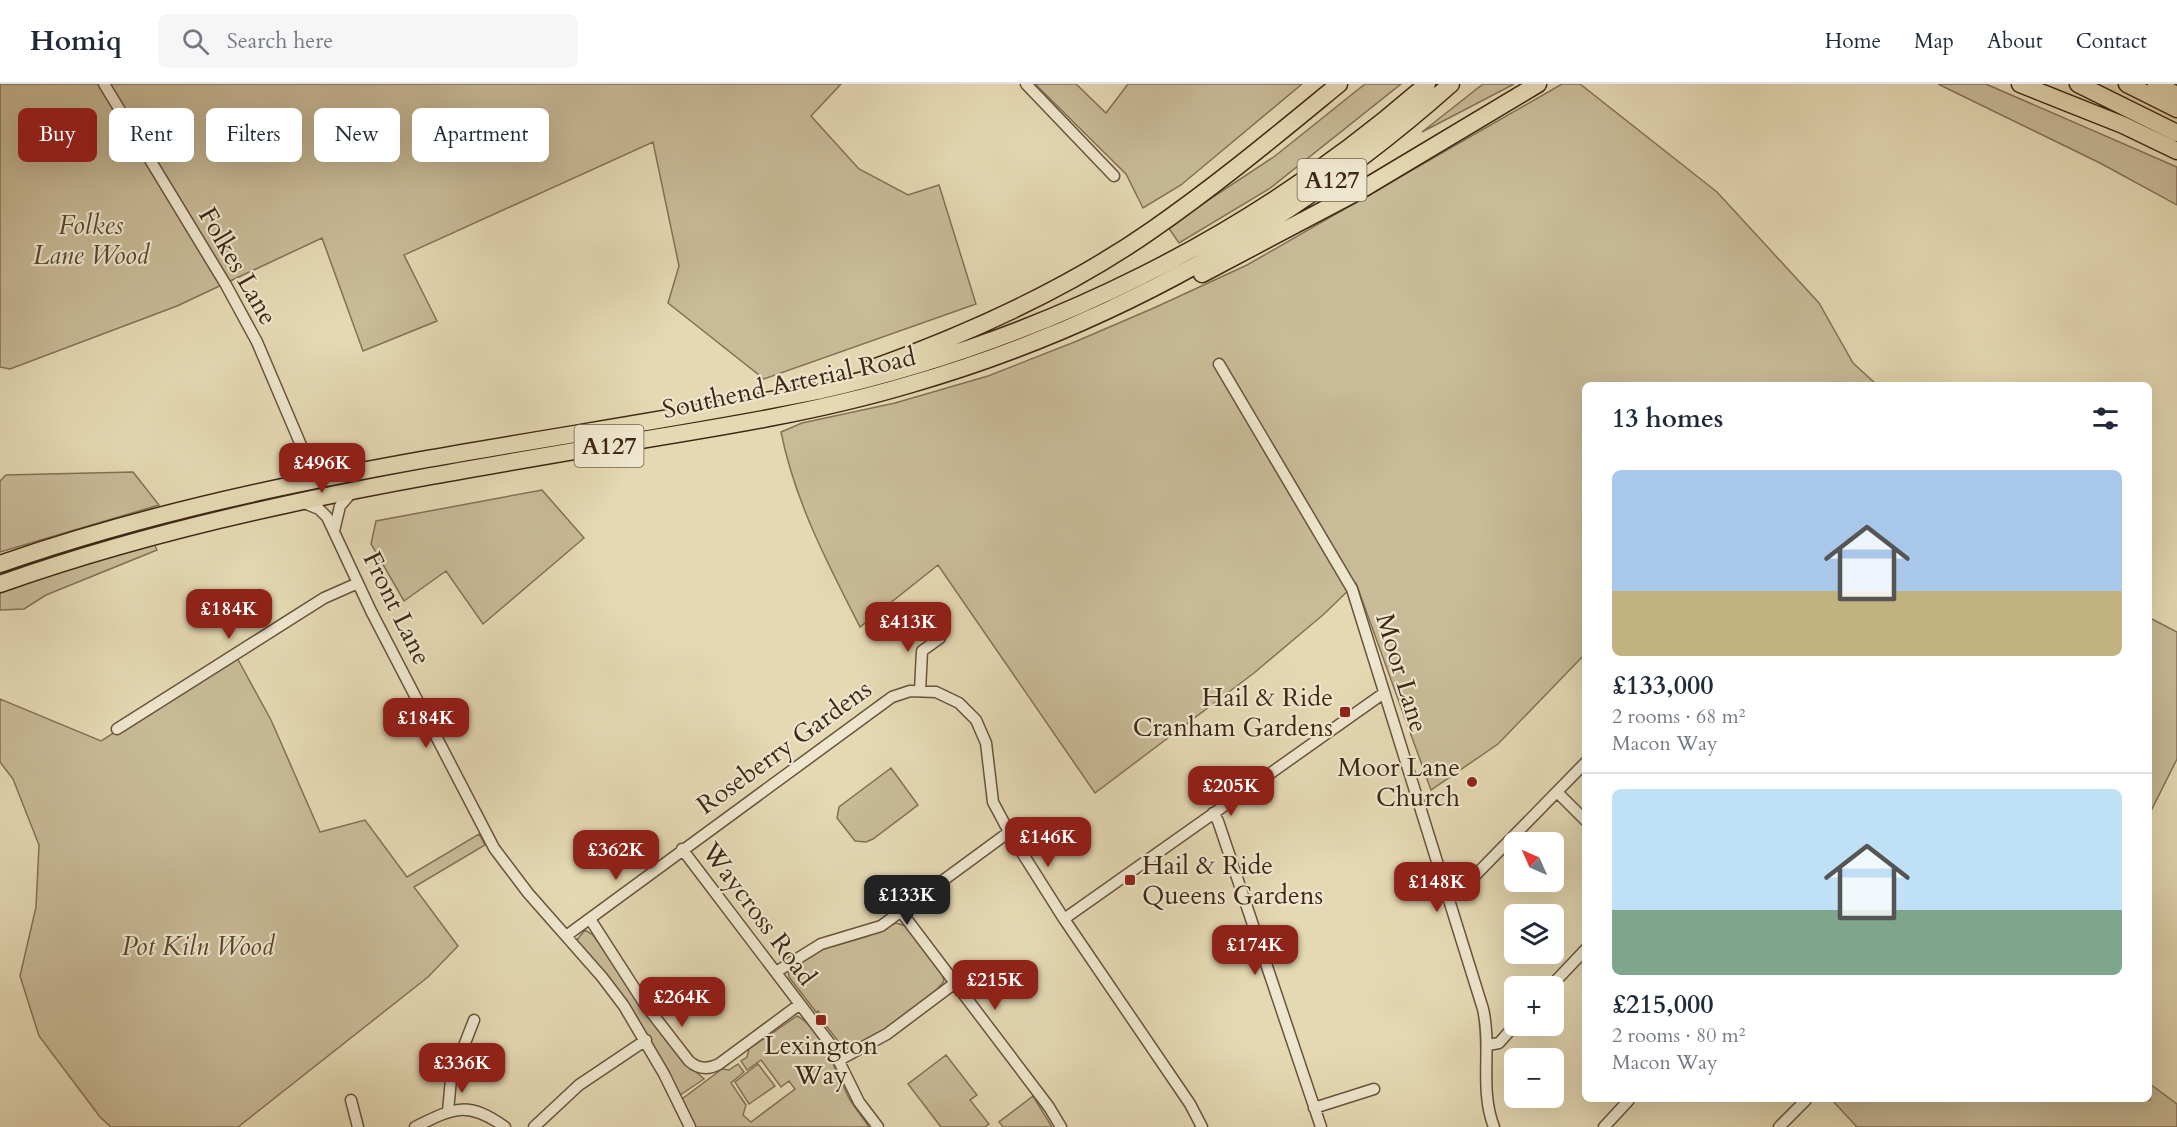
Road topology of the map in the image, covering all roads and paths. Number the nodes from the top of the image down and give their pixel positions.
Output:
1 (104, 84) edge
2 (1026, 84) edge
3 (1339, 84) edge
4 (1427, 84) edge
5 (1451, 84) edge
6 (1538, 84) edge
7 (2020, 84) edge
8 (2039, 84) edge
9 (2078, 84) edge
10 (2127, 84) edge
11 (2156, 84) edge
12 (2177, 95) edge
13 (2177, 109) edge
14 (2177, 133) edge
15 (2177, 142) edge
16 (2177, 151) edge
17 (1114, 176) dead end
18 (1220, 364) dead end
19 (909, 385) junction
20 (769, 401) junction
21 (312, 480) junction
22 (359, 488) junction
23 (284, 503) junction
24 (334, 531) junction
25 (0, 564) edge
26 (358, 583) junction
27 (0, 584) edge
28 (940, 638) dead end
29 (920, 691) junction
30 (1384, 693) junction
31 (117, 729) dead end
32 (1582, 766) edge
33 (1557, 792) junction
34 (1212, 813) junction
35 (1582, 817) edge
36 (1008, 832) junction
37 (682, 849) junction
38 (1447, 897) junction
39 (902, 913) junction
40 (590, 919) junction
41 (1064, 919) junction
42 (566, 936) junction
43 (1582, 953) edge
44 (776, 972) junction
45 (1560, 976) edge
46 (955, 983) junction
47 (800, 1004) junction
48 (474, 1020) dead end
49 (1505, 1036) edge
50 (646, 1041) junction
51 (1488, 1045) junction
52 (839, 1060) junction
53 (1374, 1089) dead end
54 (351, 1100) dead end
55 (1627, 1102) edge
56 (1804, 1102) edge
57 (1314, 1108) junction
58 (448, 1111) junction
59 (358, 1127) edge
60 (415, 1127) edge
61 (505, 1127) edge
62 (534, 1127) edge
63 (690, 1127) edge
64 (878, 1127) edge
65 (1061, 1127) edge
66 (1202, 1127) edge
67 (1321, 1127) edge
68 (1494, 1127) edge
69 (1604, 1127) edge
70 (1779, 1127) edge

1 - 21 street, Folkes Lane
2 - 17 street
3 - 20 highway
4 - 20 highway, Southend Arterial Road / A127
5 - 19 highway, Southend Arterial Road / A127
6 - 19 highway
7 - 16 highway
8 - 15 highway
9 - 14 highway
10 - 13 highway
11 - 12 highway
18 - 30 street, Moor Lane
19 - 22 highway, Southend Arterial Road / A127
20 - 21 highway, Southend Arterial Road / A127
21 - 25 highway, Southend Arterial Road / A127
22 - 23 highway, Southend Arterial Road / A127
22 - 24 street, Front Lane
23 - 24 street, Front Lane
23 - 27 highway, Southend Arterial Road / A127
24 - 26 street, Front Lane
26 - 31 street
26 - 42 street, Front Lane
28 - 29 street
29 - 36 street, Roseberry Gardens
29 - 37 street, Roseberry Gardens
30 - 34 street
30 - 38 street, Moor Lane
32 - 33 street
33 - 35 street
33 - 38 street
34 - 41 street
34 - 57 street
36 - 39 street
36 - 41 street, Roseberry Gardens
37 - 40 street, Roseberry Gardens
37 - 44 street, Waycross Road
38 - 51 street, Moor Lane
39 - 44 street
39 - 46 street
40 - 42 street, Roseberry Gardens
40 - 47 street
41 - 66 street, Roseberry Gardens
42 - 50 street, Front Lane
43 - 45 street
44 - 47 street, Waycross Road
46 - 52 street
46 - 65 street
47 - 52 street, Waycross Road
48 - 58 street
49 - 51 street
50 - 62 street
50 - 63 street, Front Lane
51 - 68 street, Moor Lane
52 - 64 street, Waycross Road
53 - 57 street
54 - 59 street
55 - 69 street
56 - 70 street
57 - 67 street
58 - 60 street
58 - 61 street

